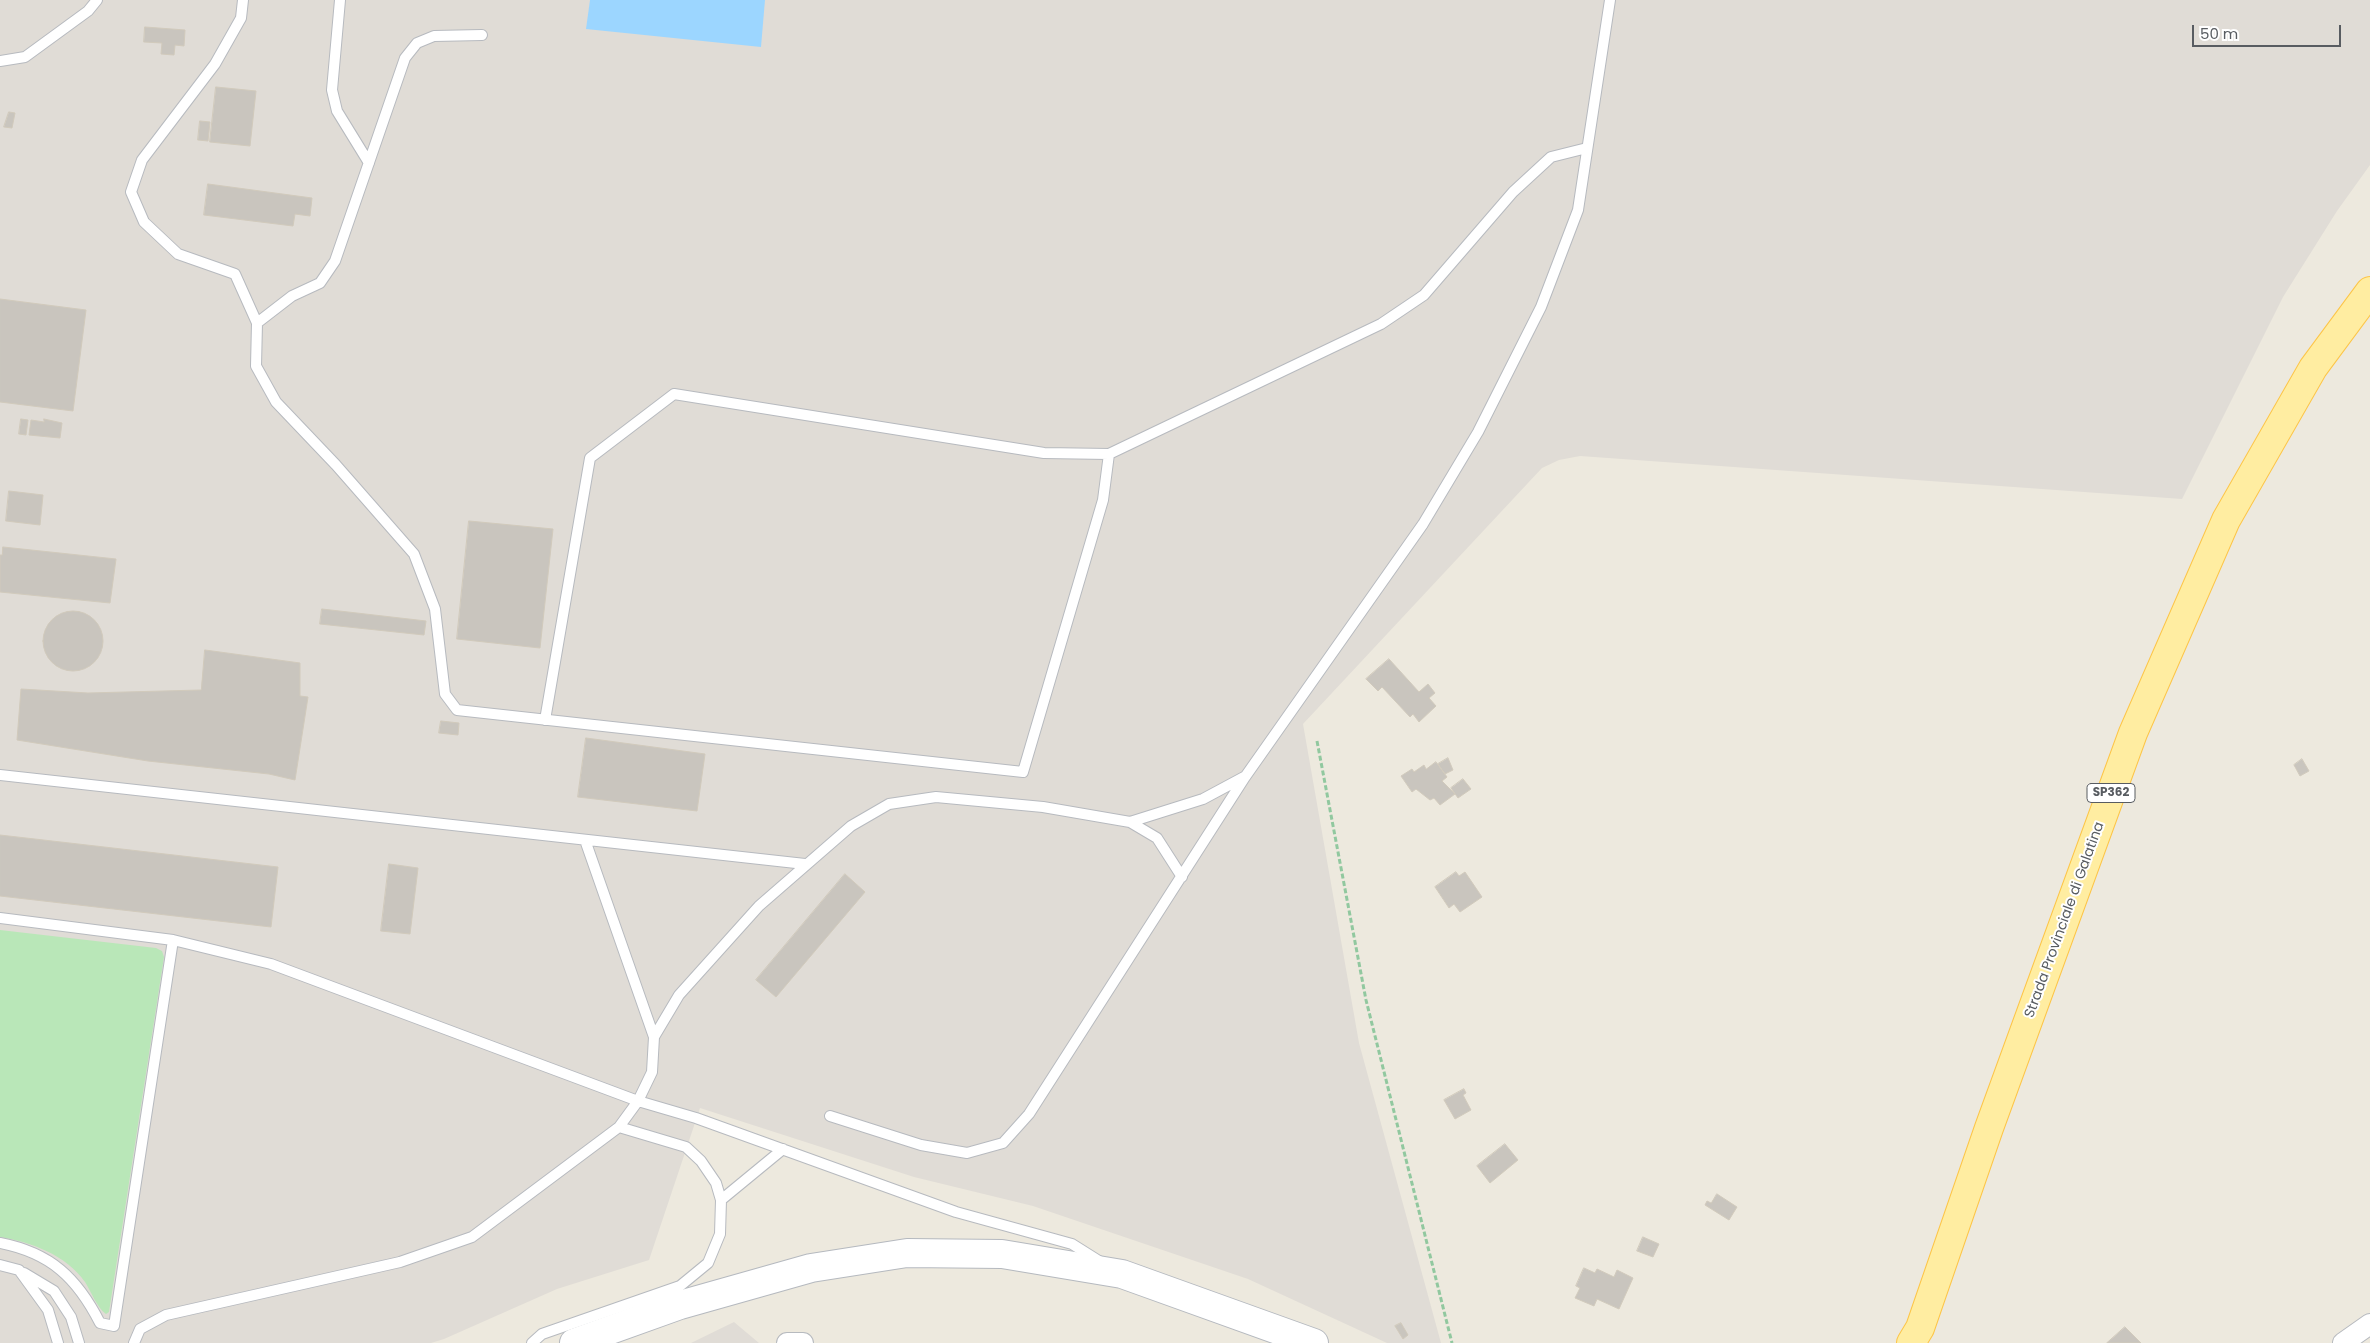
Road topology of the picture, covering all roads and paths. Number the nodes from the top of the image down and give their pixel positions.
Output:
1 (96, 0) edge
2 (243, 0) edge
3 (340, 0) edge
4 (1610, 0) edge
5 (482, 35) dead end
6 (0, 61) edge
7 (1587, 148) junction
8 (369, 163) junction
9 (2370, 291) edge
10 (257, 323) junction
11 (1109, 454) junction
12 (545, 720) junction
13 (1317, 741) dead end
14 (0, 775) edge
15 (1245, 777) junction
16 (1130, 822) junction
17 (585, 840) junction
18 (805, 864) junction
19 (1182, 877) junction
20 (0, 918) edge
21 (173, 940) junction
22 (654, 1037) junction
23 (638, 1101) junction
24 (830, 1116) dead end
25 (619, 1127) junction
26 (783, 1149) junction
27 (721, 1200) junction
28 (0, 1243) edge
29 (0, 1265) edge
30 (19, 1270) junction
31 (1122, 1274) junction
32 (2370, 1324) edge
33 (1918, 1338) edge
34 (58, 1343) edge
35 (79, 1343) edge
36 (134, 1343) edge
37 (532, 1343) edge
38 (574, 1343) edge
39 (787, 1343) edge
40 (803, 1343) edge
41 (1314, 1343) edge
42 (1452, 1343) edge
43 (2343, 1343) edge

1 - 6 lane
2 - 10 lane
3 - 8 lane
4 - 7 lane
5 - 8 lane
7 - 11 lane
7 - 15 lane
8 - 10 lane
9 - 33 main road, Strada Provinciale di Galatina / SP362
10 - 12 lane
11 - 12 lane
11 - 12 lane
13 - 42 path
14 - 17 lane
15 - 16 lane
15 - 19 lane
16 - 18 lane
16 - 19 lane
17 - 18 lane
17 - 22 lane
18 - 22 lane
19 - 24 lane
20 - 21 lane
21 - 23 lane
21 - 28 lane
22 - 23 lane
23 - 25 lane
23 - 26 lane
25 - 27 lane
25 - 36 lane
26 - 27 lane
26 - 31 lane
27 - 37 lane
29 - 30 lane
30 - 34 lane
30 - 35 lane
31 - 38 main road
31 - 41 main road
32 - 43 street
39 - 40 street

